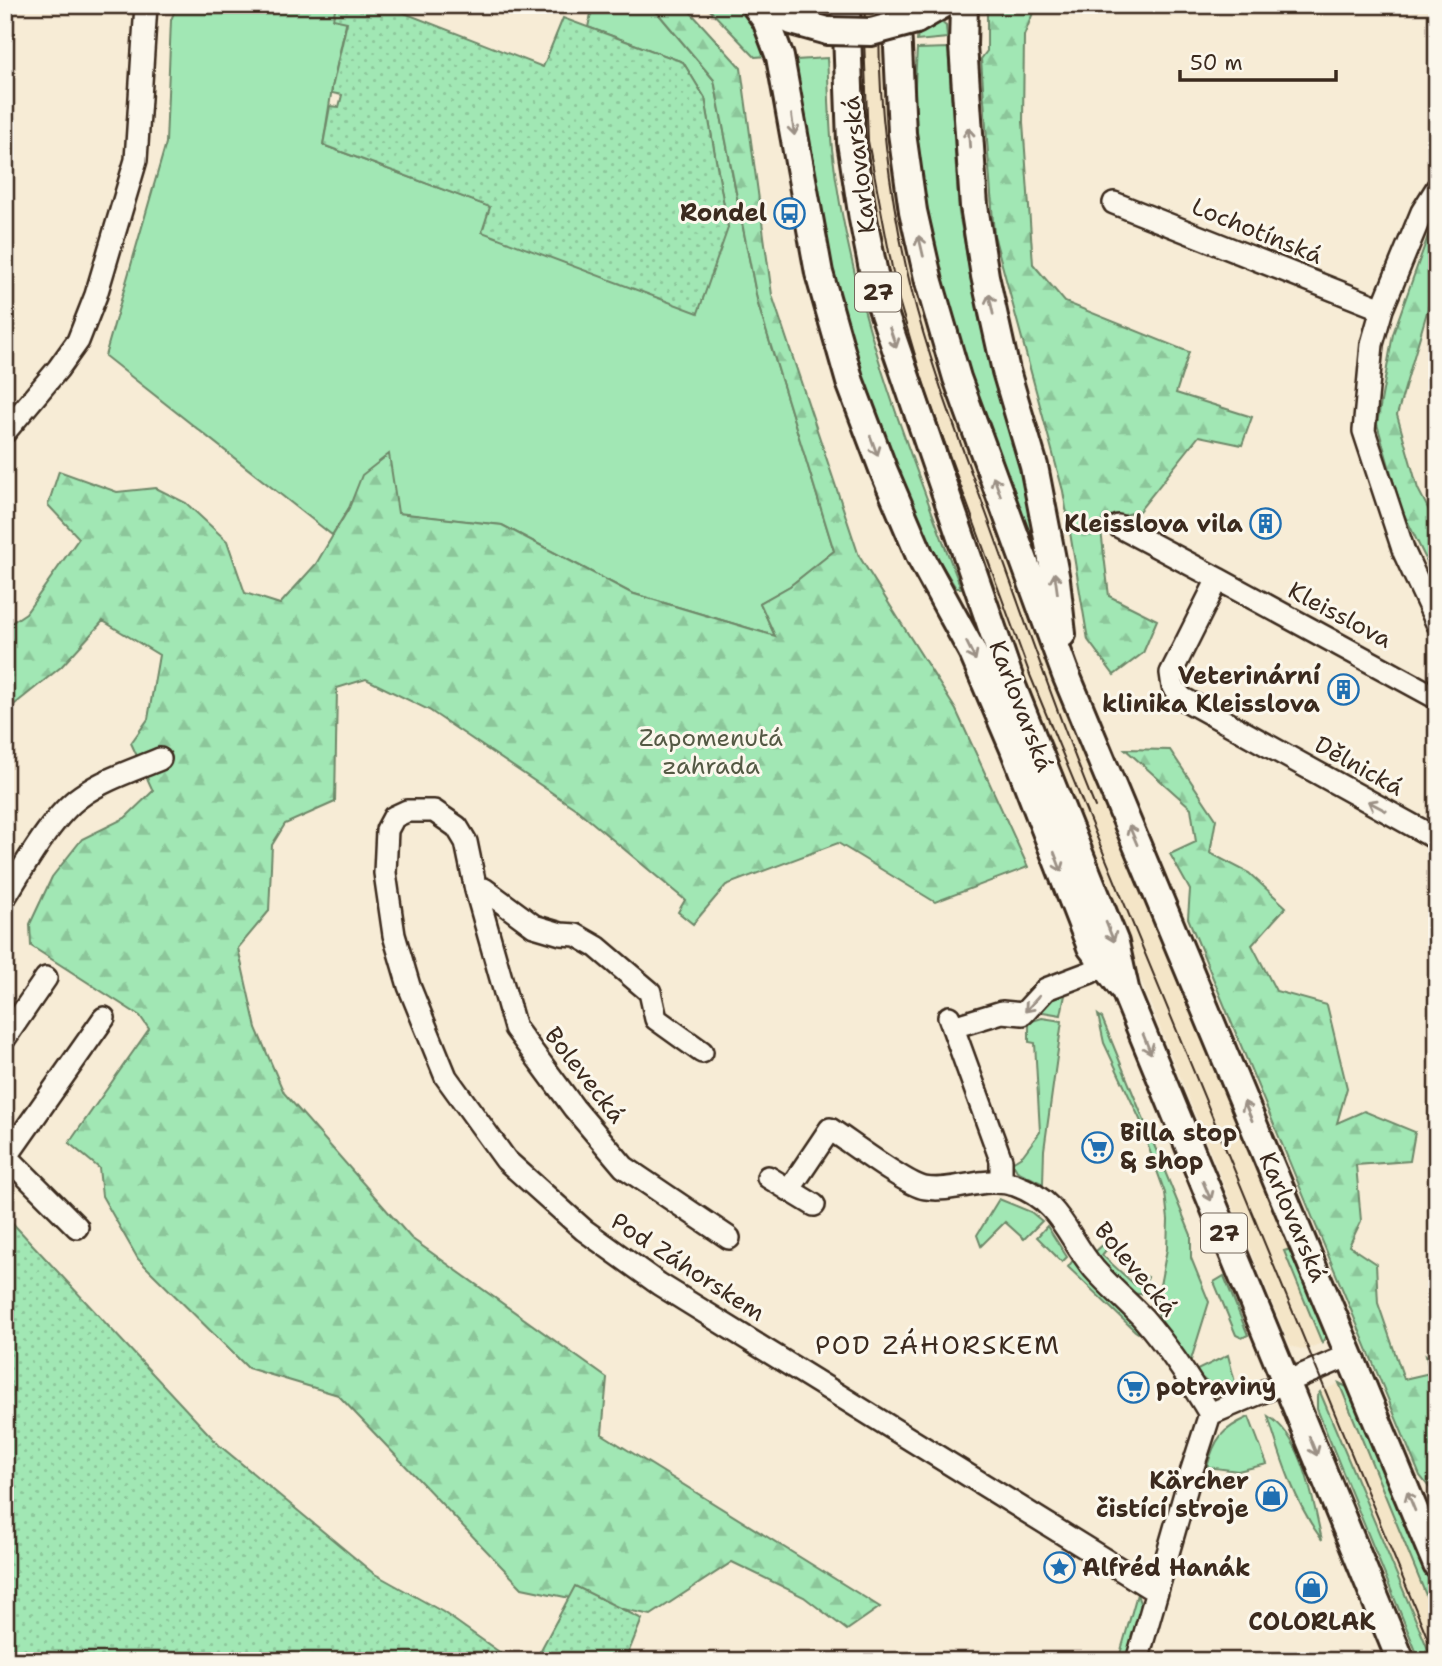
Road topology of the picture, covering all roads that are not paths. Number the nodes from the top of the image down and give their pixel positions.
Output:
1 (146, 5) edge
2 (755, 5) edge
3 (764, 5) edge
4 (846, 5) edge
5 (942, 5) edge
6 (964, 5) edge
7 (906, 13) edge
8 (1437, 188) edge
9 (1114, 203) dead end
10 (1382, 309) junction
11 (5, 432) edge
12 (1118, 526) dead end
13 (1218, 579) junction
14 (1437, 623) edge
15 (1066, 675) junction
16 (1437, 698) edge
17 (160, 759) dead end
18 (387, 830) joint
19 (1437, 839) edge
20 (476, 890) junction
21 (5, 897) edge
22 (1091, 972) dead end
23 (46, 978) dead end
24 (1126, 993) junction
25 (104, 1018) dead end
26 (5, 1038) edge
27 (702, 1052) dead end
28 (6, 1156) edge
29 (768, 1177) dead end
30 (1001, 1181) junction
31 (789, 1190) junction
32 (814, 1206) dead end
33 (77, 1227) dead end
34 (729, 1238) dead end
35 (1350, 1355) junction
36 (1287, 1383) junction
37 (1210, 1414) junction
38 (1437, 1564) edge
39 (1157, 1592) junction
40 (1137, 1661) edge
41 (1401, 1661) edge

1 - 11 street
2 -> 24 main road
3 - 7 main road, bridge
4 -> 24 main road, Karlovarská / 27
5 - 7 main road
15 -> 6 main road
15 -> 7 main road, Karlovarská / 27
8 - 10 street
9 - 10 street, Lochotínská
10 - 14 street
12 - 13 street, Kleisslova
13 - 16 street, Kleisslova
19 -> 13 street, Dělnická
35 -> 15 main road, Karlovarská / 27
17 - 21 street
18 - 20 street, Bolevecká
18 - 39 street, Pod Záhorskem
20 - 27 street
20 - 34 street, Bolevecká
22 -> 30 street
23 - 26 street
24 -> 36 main road, Karlovarská / 27
25 - 28 street
28 - 33 street
29 - 31 street
30 - 31 street, Bolevecká
30 - 37 street, Bolevecká
31 - 32 street
35 - 36 street
38 -> 35 main road, Karlovarská / 27
36 - 37 street
36 -> 41 main road, Karlovarská / 27
37 - 39 street
39 - 40 street

